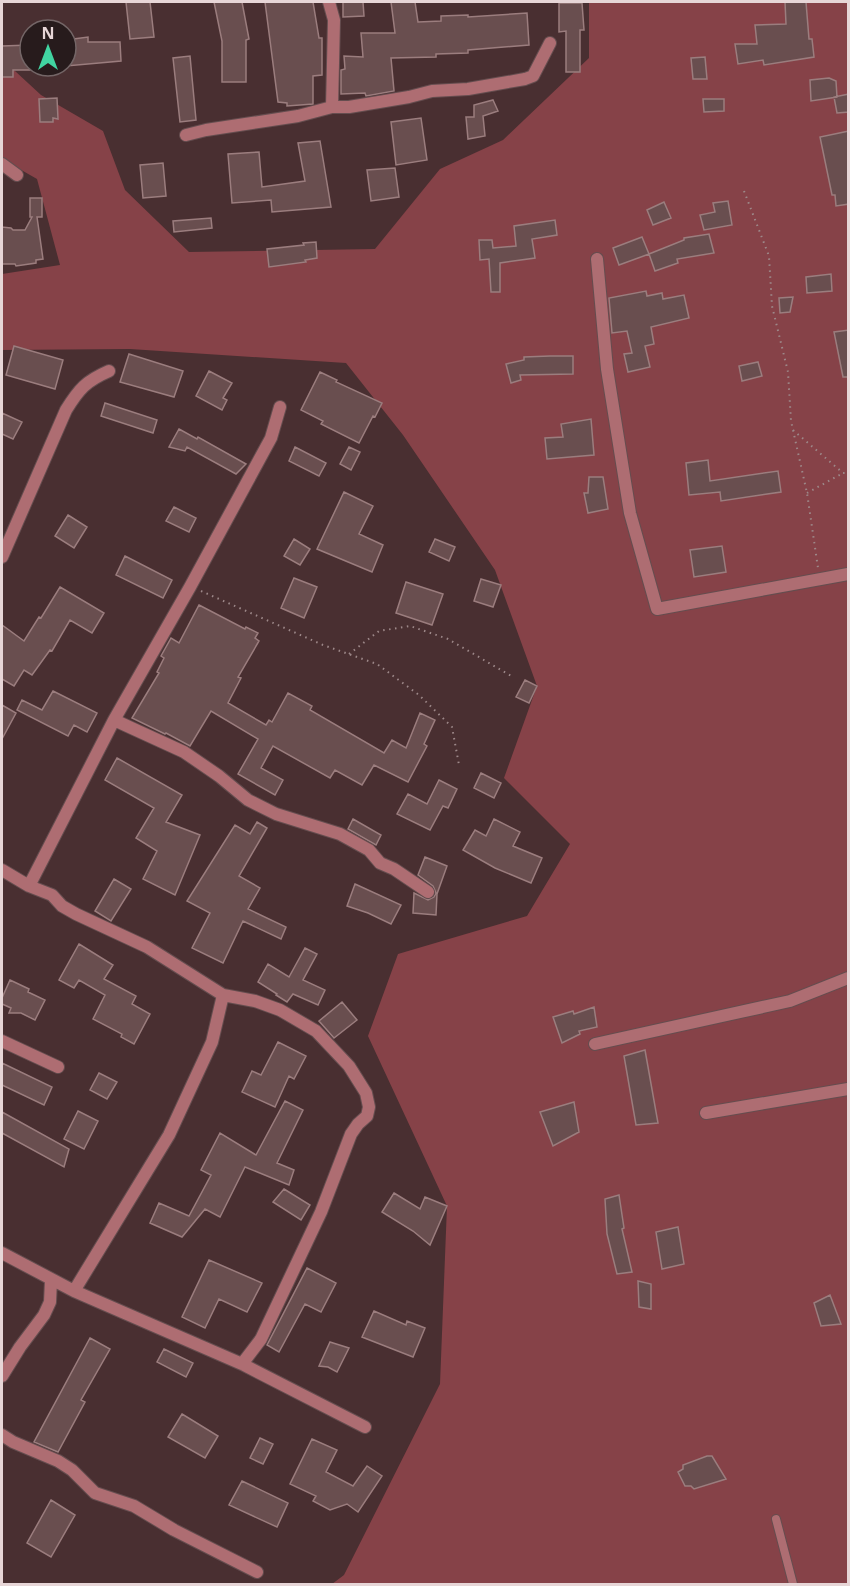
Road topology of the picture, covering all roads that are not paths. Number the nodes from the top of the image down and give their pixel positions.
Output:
1 (329, 2) edge
2 (550, 43) dead end
3 (332, 107) junction
4 (186, 135) dead end
5 (2, 165) edge
6 (17, 175) dead end
7 (597, 259) dead end
8 (109, 371) dead end
9 (280, 407) dead end
10 (2, 557) edge
11 (849, 574) edge
12 (114, 720) junction
13 (2, 870) edge
14 (29, 886) junction
15 (428, 892) dead end
16 (849, 978) edge
17 (222, 995) junction
18 (2, 1041) edge
19 (595, 1044) dead end
20 (58, 1067) dead end
21 (849, 1089) edge
22 (706, 1113) dead end
23 (2, 1253) edge
24 (51, 1280) junction
25 (74, 1292) junction
26 (242, 1364) junction
27 (2, 1376) edge
28 (364, 1427) dead end
29 (2, 1435) edge
30 (776, 1519) dead end
31 (257, 1572) dead end
32 (794, 1584) edge

1 - 3 street
2 - 3 street
3 - 4 street
5 - 6 street
7 - 11 street
8 - 10 street
9 - 12 street
12 - 14 street
12 - 15 street
13 - 14 street
14 - 17 street
16 - 19 street
17 - 25 street
17 - 26 street
18 - 20 street
21 - 22 street
23 - 24 street
24 - 25 street
24 - 27 street
25 - 26 street
26 - 28 street
29 - 31 street
30 - 32 lane

